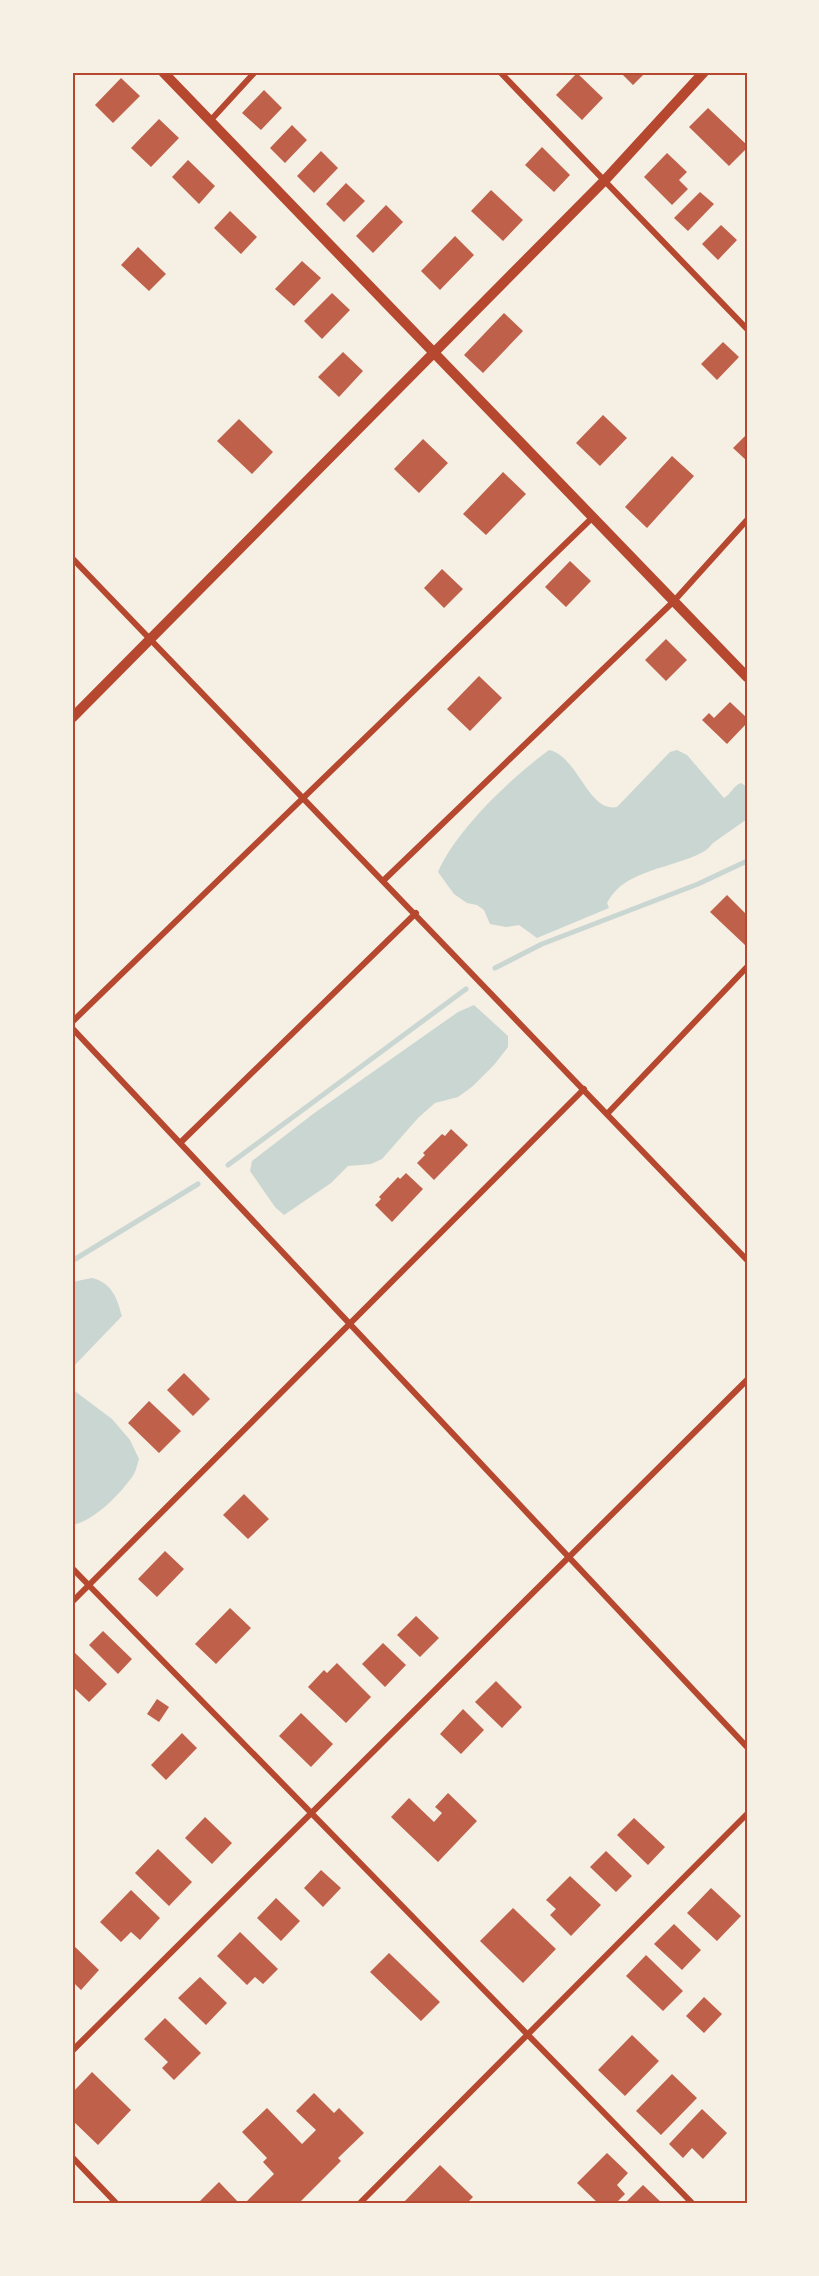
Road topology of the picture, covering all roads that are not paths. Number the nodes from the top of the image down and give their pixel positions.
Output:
1 (163, 72) edge
2 (255, 72) edge
3 (500, 72) edge
4 (704, 72) edge
5 (210, 121) junction
6 (605, 180) junction
7 (747, 329) edge
8 (434, 355) junction
9 (592, 518) junction
10 (747, 520) edge
11 (72, 558) edge
12 (674, 601) junction
13 (150, 639) junction
14 (747, 677) edge
15 (72, 718) edge
16 (303, 797) junction
17 (384, 880) junction
18 (416, 913) junction
19 (746, 970) edge
20 (72, 1022) edge
21 (72, 1028) edge
22 (584, 1089) junction
23 (607, 1114) junction
24 (180, 1143) junction
25 (747, 1260) edge
26 (350, 1325) junction
27 (747, 1380) edge
28 (568, 1558) junction
29 (72, 1568) edge
30 (89, 1585) junction
31 (72, 1602) edge
32 (747, 1747) edge
33 (310, 1812) junction
34 (747, 1814) edge
35 (528, 2034) junction
36 (72, 2051) edge
37 (72, 2157) edge
38 (117, 2204) edge
39 (359, 2204) edge
40 (693, 2204) edge

1 - 5 street
2 - 5 street
3 - 6 street
4 - 6 street
5 - 8 street
6 - 7 street
6 - 8 street
8 - 9 street
8 - 13 street
9 - 12 street
9 - 16 street
10 - 12 street
11 - 13 street
12 - 14 street
12 - 17 street
13 - 15 street
13 - 16 street
16 - 17 street
16 - 20 street
17 - 18 street
18 - 22 street
18 - 24 street
19 - 23 street
21 - 24 street
22 - 23 street
22 - 26 street
23 - 25 street
24 - 26 street
26 - 28 street
26 - 30 street
27 - 28 street
28 - 32 street
28 - 33 street
29 - 30 street
30 - 31 street
30 - 33 street
33 - 35 street
33 - 36 street
34 - 35 street
35 - 39 street
35 - 40 street
37 - 38 street

